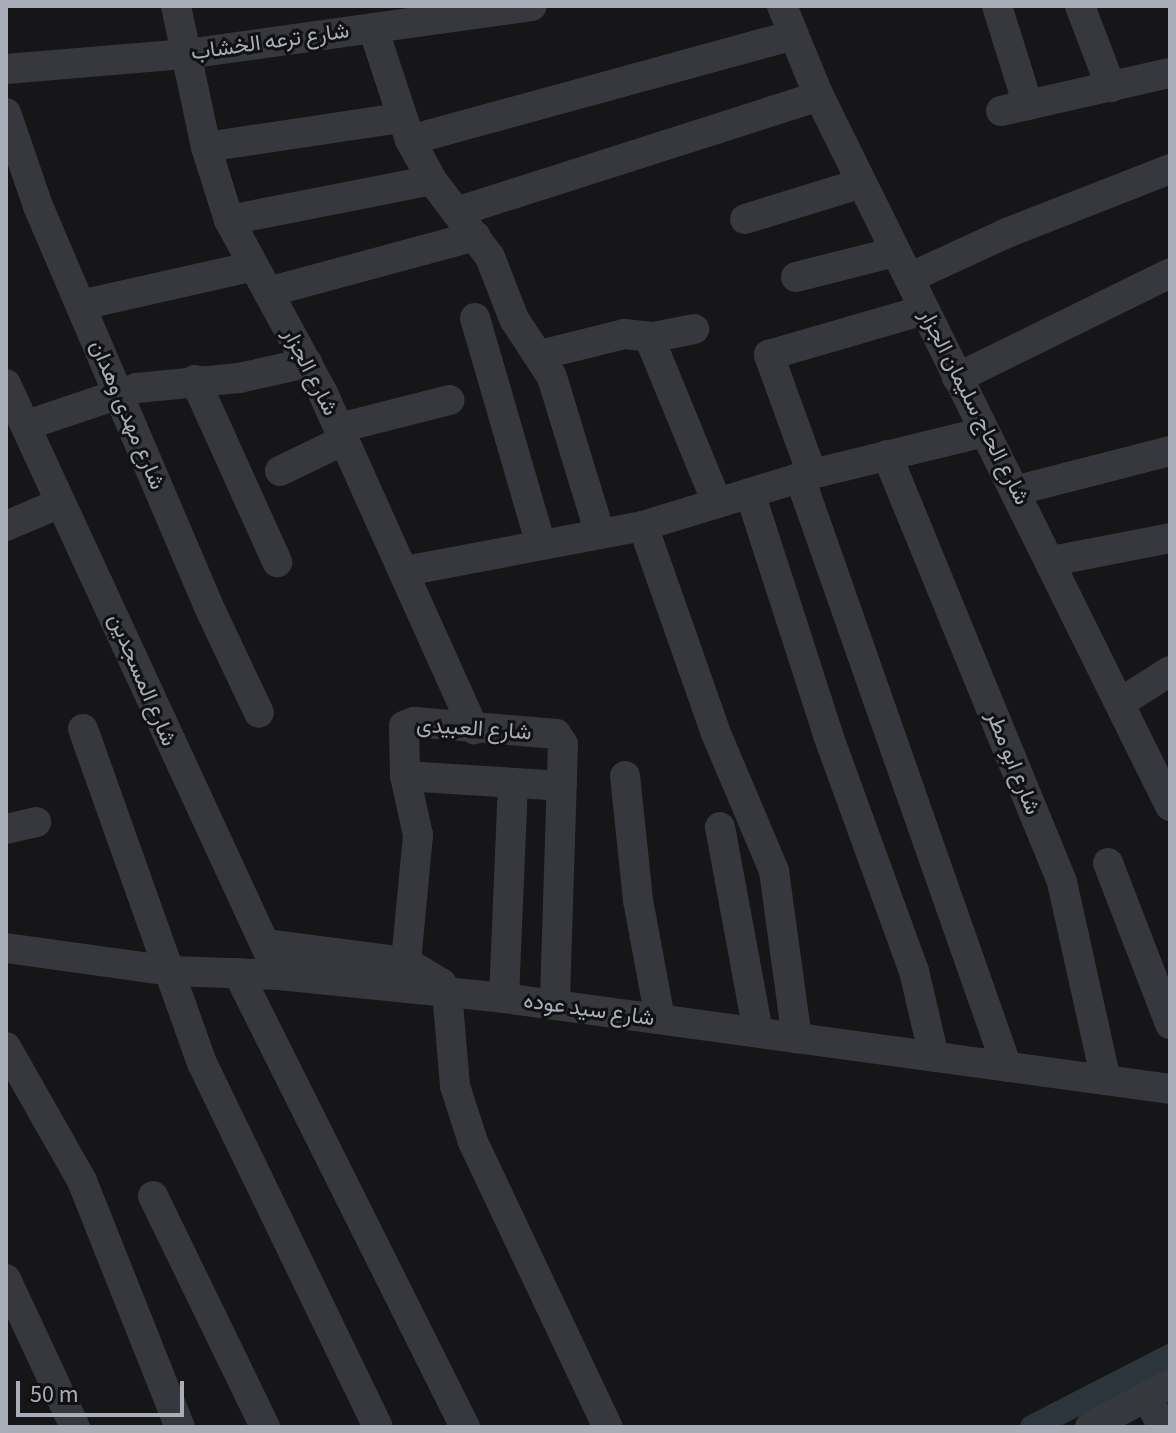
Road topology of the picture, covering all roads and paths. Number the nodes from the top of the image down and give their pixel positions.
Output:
1 (176, 6) edge
2 (532, 6) edge
3 (782, 6) edge
4 (997, 6) edge
5 (1080, 6) edge
6 (373, 28) junction
7 (793, 35) junction
8 (186, 54) junction
9 (6, 69) edge
10 (1170, 73) edge
11 (1111, 87) junction
12 (819, 96) junction
13 (6, 113) edge
14 (404, 129) junction
15 (206, 147) junction
16 (1170, 169) edge
17 (432, 180) junction
18 (862, 183) junction
19 (456, 212) junction
20 (745, 219) dead end
21 (229, 220) junction
22 (476, 236) junction
23 (902, 265) junction
24 (1170, 273) edge
25 (796, 277) dead end
26 (261, 279) junction
27 (81, 305) junction
28 (924, 310) junction
29 (475, 318) dead end
30 (694, 329) dead end
31 (649, 337) junction
32 (540, 355) junction
33 (307, 363) junction
34 (957, 378) junction
35 (195, 380) junction
36 (6, 384) edge
37 (118, 393) junction
38 (450, 400) dead end
39 (27, 425) junction
40 (984, 432) junction
41 (342, 434) junction
42 (1170, 451) edge
43 (887, 455) junction
44 (280, 471) dead end
45 (806, 476) junction
46 (1018, 490) junction
47 (750, 493) junction
48 (60, 503) junction
49 (717, 503) junction
50 (6, 526) edge
51 (643, 526) junction
52 (600, 534) junction
53 (1170, 538) edge
54 (541, 545) junction
55 (1052, 561) junction
56 (277, 562) dead end
57 (405, 571) junction
58 (1170, 671) edge
59 (1120, 703) junction
60 (259, 713) dead end
61 (83, 729) dead end
62 (474, 729) junction
63 (405, 776) junction
64 (625, 776) dead end
65 (513, 783) junction
66 (562, 786) junction
67 (1167, 791) edge
68 (36, 822) dead end
69 (720, 827) dead end
70 (6, 829) edge
71 (1108, 863) dead end
72 (265, 944) junction
73 (6, 948) edge
74 (406, 962) junction
75 (172, 971) junction
76 (238, 973) junction
77 (279, 975) junction
78 (447, 992) junction
79 (504, 998) junction
80 (555, 1005) junction
81 (660, 1019) junction
82 (1170, 1024) edge
83 (758, 1033) junction
84 (797, 1038) junction
85 (6, 1047) edge
86 (934, 1057) junction
87 (1007, 1067) junction
88 (1106, 1080) junction
89 (1170, 1089) edge
90 (153, 1196) dead end
91 (6, 1279) edge
92 (17, 1336) edge
93 (1158, 1391) edge
94 (75, 1427) edge
95 (180, 1427) edge
96 (265, 1427) edge
97 (378, 1427) edge
98 (465, 1427) edge
99 (608, 1427) edge
100 (1090, 1427) edge
101 (1163, 1427) edge

1 - 8 street, شارع الجزار
2 - 6 street, شارع ترعه الخشاب
3 - 7 street, شارع الحاج سليمان الجزار
4 - 11 street
5 - 11 street
6 - 8 street, شارع ترعه الخشاب
6 - 14 street
7 - 12 street, شارع الحاج سليمان الجزار
7 - 14 street
8 - 9 street, شارع ترعه الخشاب
8 - 15 street, شارع الجزار
10 - 11 street
12 - 18 street, شارع الحاج سليمان الجزار
12 - 19 street
13 - 27 street, شارع مهدى وهدان
14 - 15 street
14 - 17 street
15 - 21 street, شارع الجزار
16 - 23 street
17 - 19 street
17 - 21 street
18 - 20 street
18 - 23 street, شارع الحاج سليمان الجزار
19 - 22 street
21 - 26 street, شارع الجزار
22 - 26 street
22 - 32 street
23 - 25 street
23 - 28 street, شارع الحاج سليمان الجزار
24 - 34 street
26 - 27 street
26 - 33 street, شارع الجزار
27 - 37 street, شارع مهدى وهدان
28 - 34 street, شارع الحاج سليمان الجزار
28 - 45 street
29 - 54 street
30 - 31 street
31 - 32 street
31 - 49 street
32 - 52 street
33 - 35 street
33 - 41 street, شارع الجزار
34 - 40 street, شارع الحاج سليمان الجزار
35 - 37 street
35 - 56 street
36 - 39 street, شارع المسجدين
37 - 39 street
37 - 60 street, شارع مهدى وهدان
38 - 41 street
39 - 48 street, شارع المسجدين
40 - 43 street
40 - 46 street, شارع الحاج سليمان الجزار
41 - 44 street
41 - 57 street, شارع الجزار
42 - 46 street
43 - 45 street
43 - 88 street, شارع ابو مطر
45 - 47 street
45 - 87 street
46 - 55 street, شارع الحاج سليمان الجزار
47 - 49 street
47 - 86 street
48 - 50 street
48 - 72 street, شارع المسجدين
49 - 51 street
51 - 52 street
51 - 84 street
52 - 54 street
53 - 55 street
54 - 57 street
55 - 59 street, شارع الحاج سليمان الجزار
57 - 62 street, شارع الجزار
58 - 59 street
59 - 67 street, شارع الحاج سليمان الجزار
61 - 75 street
62 - 63 street, شارع العبيدى
62 - 66 street, شارع العبيدى
63 - 65 street
63 - 74 street, شارع العبيدى
64 - 81 street
65 - 66 street
65 - 79 street
66 - 80 street, شارع العبيدى
68 - 70 street
69 - 83 street
71 - 82 street
72 - 74 street
72 - 77 street, شارع المسجدين
73 - 75 street, شارع سيد عوده
74 - 78 street
75 - 76 street, شارع سيد عوده
75 - 97 street
76 - 77 street, شارع سيد عوده
76 - 98 street
77 - 78 street, شارع سيد عوده
78 - 79 street, شارع سيد عوده
78 - 99 street
79 - 80 street, شارع سيد عوده
80 - 81 street, شارع سيد عوده
81 - 83 street, شارع سيد عوده
83 - 84 street, شارع سيد عوده
84 - 86 street, شارع سيد عوده
85 - 95 street
86 - 87 street, شارع سيد عوده
87 - 88 street, شارع سيد عوده
88 - 89 street, شارع سيد عوده
90 - 96 street
91 - 92 street
92 - 94 street
93 - 100 street
93 - 101 street

